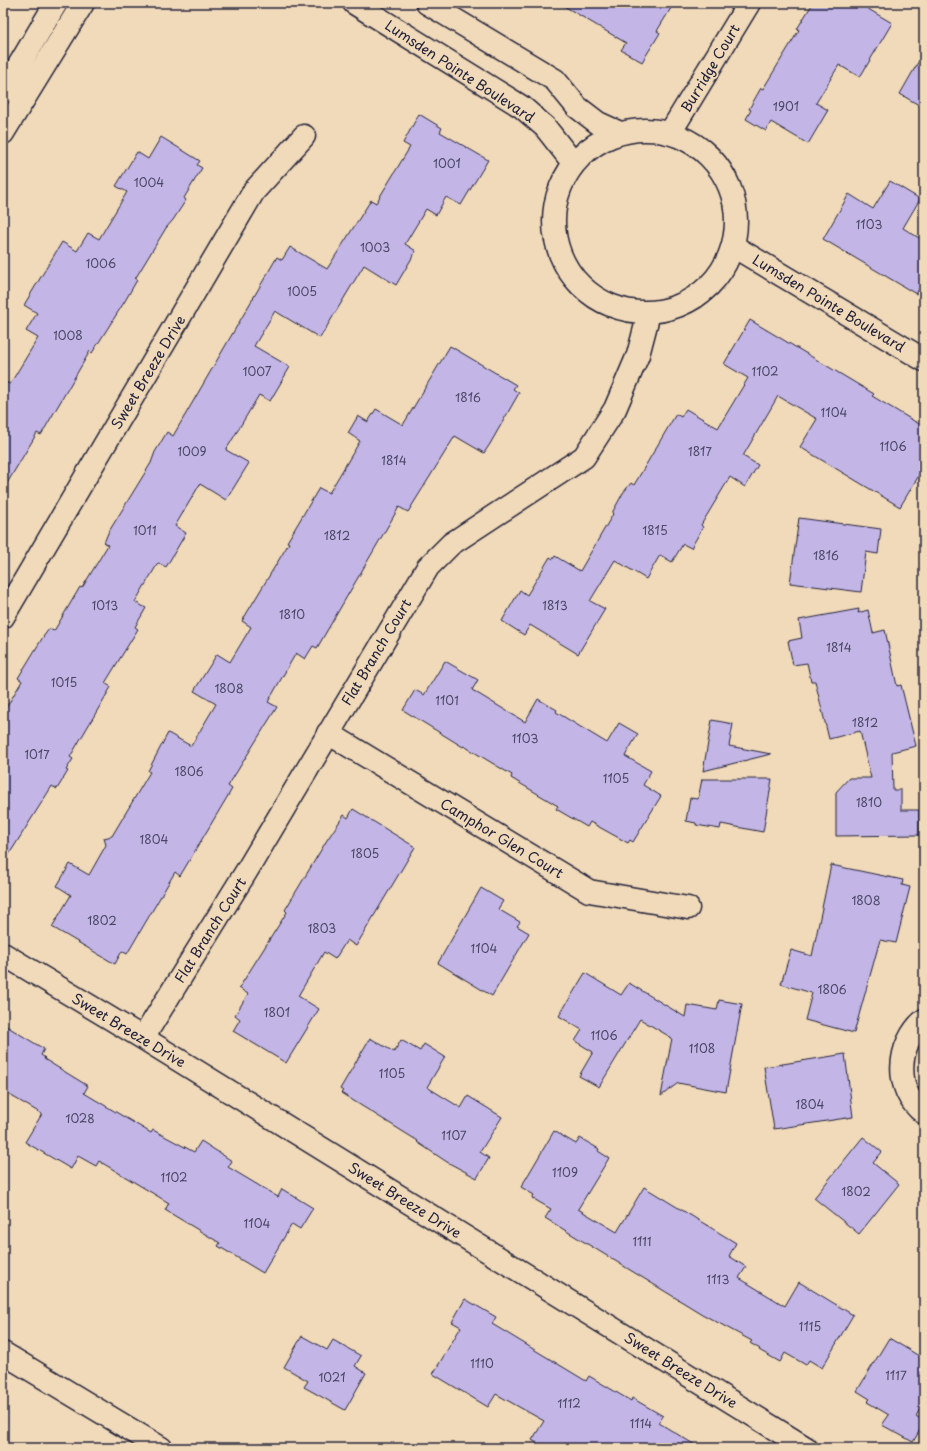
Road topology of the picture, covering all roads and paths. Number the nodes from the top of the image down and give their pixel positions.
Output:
1 (56, 3) edge
2 (83, 3) edge
3 (354, 3) edge
4 (427, 3) edge
5 (749, 3) edge
6 (3, 92) edge
7 (3, 133) edge
8 (620, 133) junction
9 (670, 133) junction
10 (304, 136) dead end
11 (574, 164) junction
12 (733, 246) junction
13 (648, 313) junction
14 (924, 360) edge
15 (3, 617) edge
16 (328, 733) junction
17 (688, 908) dead end
18 (3, 954) edge
19 (924, 1020) edge
20 (143, 1038) junction
21 (924, 1114) edge
22 (3, 1353) edge
23 (160, 1448) edge
24 (806, 1448) edge

1 - 6 street
2 - 7 street
3 - 11 street, Lumsden Pointe Boulevard
4 - 8 street
5 - 9 street, Burridge Court
8 - 9 street
8 - 11 street
9 - 12 street
10 - 15 street, Sweet Breeze Drive
11 - 13 street
12 - 13 street
12 - 14 street, Lumsden Pointe Boulevard
13 - 16 street, Flat Branch Court
16 - 17 street, Camphor Glen Court
16 - 20 street, Flat Branch Court
18 - 20 street, Sweet Breeze Drive
19 - 21 street
20 - 24 street, Sweet Breeze Drive
22 - 23 street

